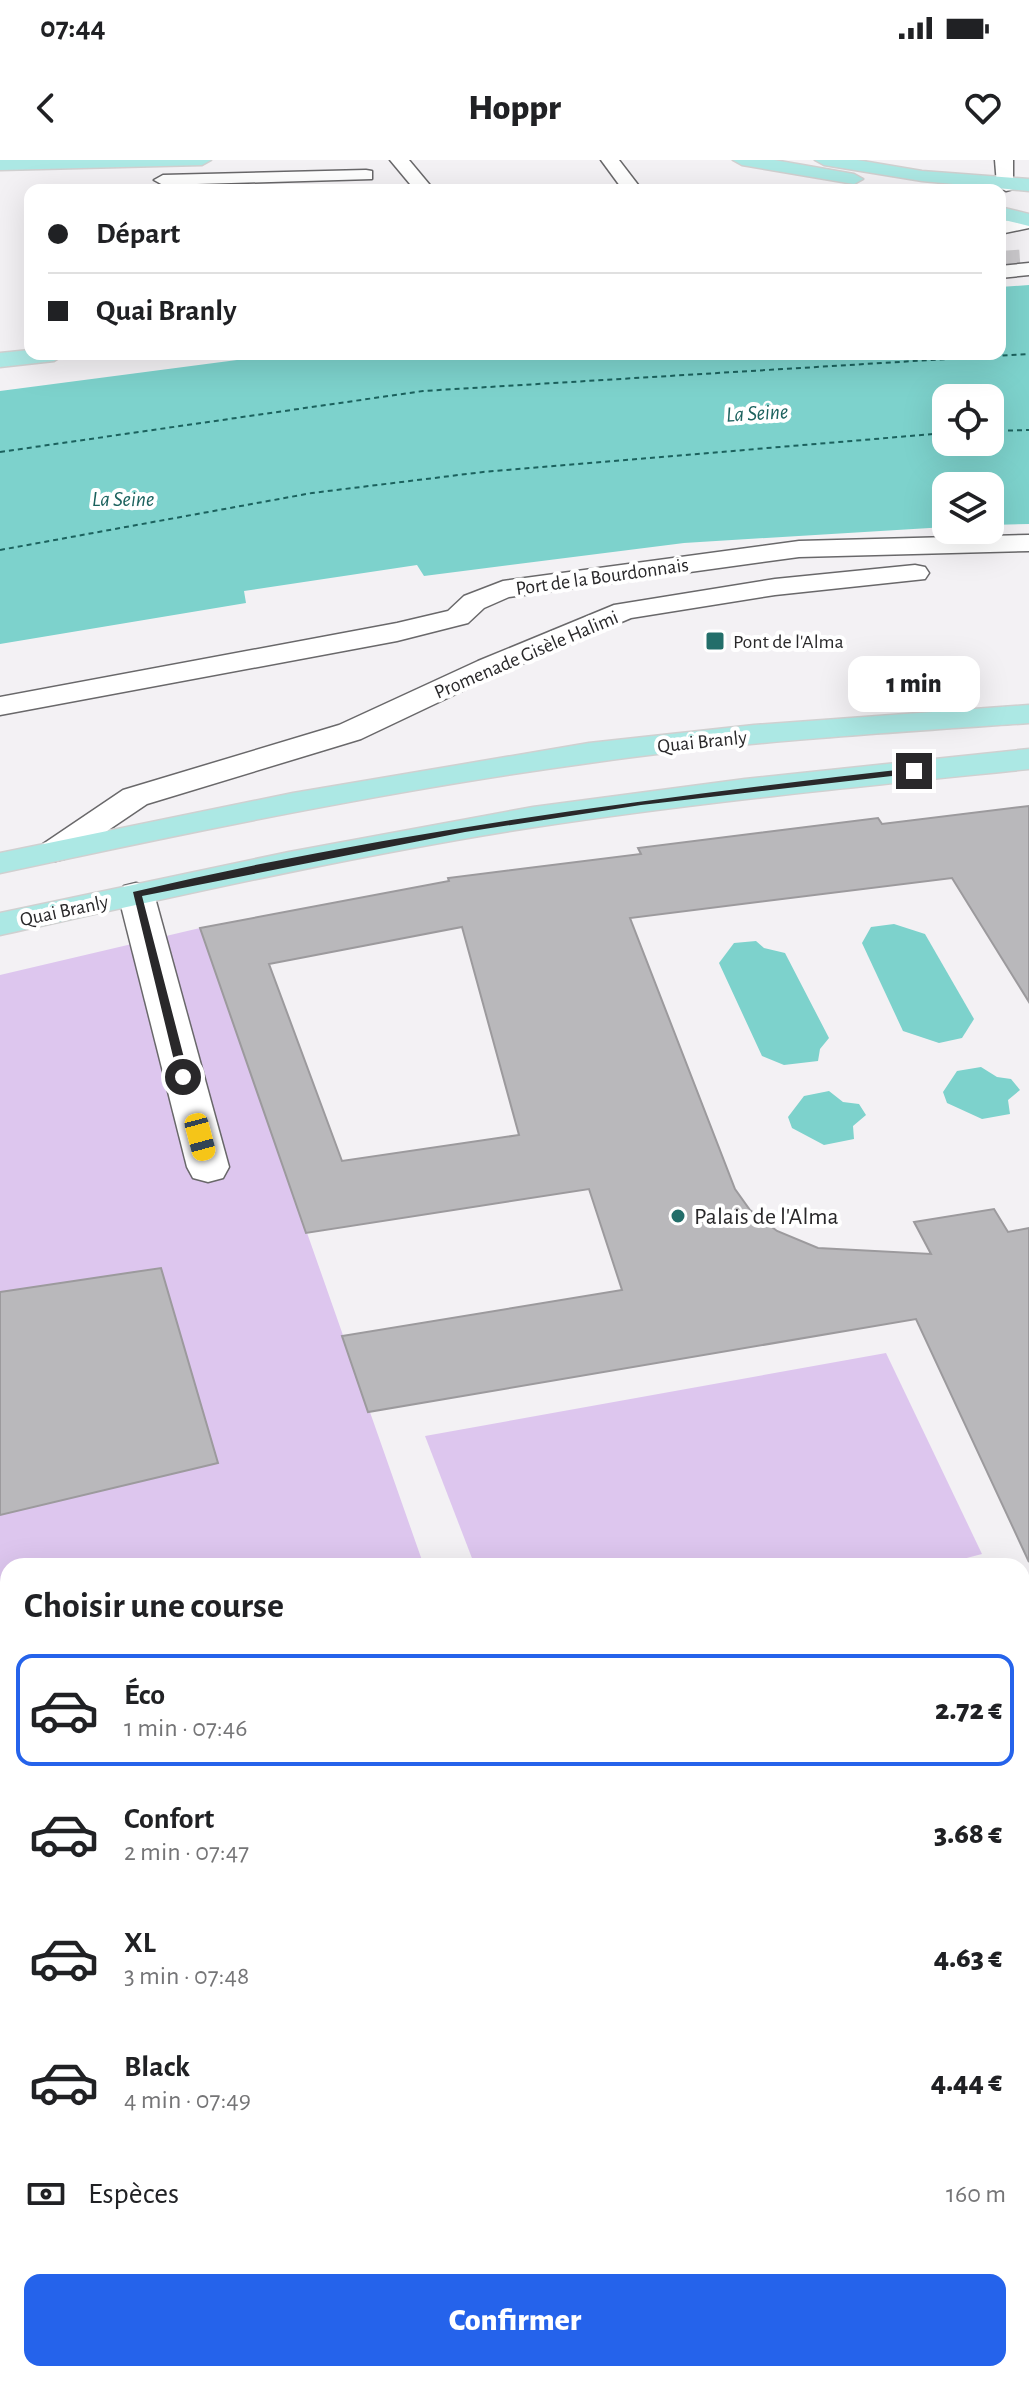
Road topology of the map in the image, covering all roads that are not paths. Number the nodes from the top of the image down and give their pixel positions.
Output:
1 (202, 160) edge
2 (399, 160) edge
3 (610, 160) edge
4 (742, 160) edge
5 (824, 160) edge
6 (1004, 160) edge
7 (0, 165) edge
8 (366, 175) dead end
9 (190, 184) edge
10 (420, 184) edge
11 (628, 184) edge
12 (875, 184) edge
13 (997, 184) edge
14 (1006, 184) edge
15 (1006, 185) joint
16 (1029, 185) edge
17 (1006, 214) edge
18 (1029, 219) edge
19 (1006, 226) edge
20 (1029, 269) edge
21 (1006, 271) edge
22 (24, 343) edge
23 (0, 346) edge
24 (24, 357) edge
25 (0, 360) edge
26 (1029, 543) edge
27 (1029, 561) edge
28 (0, 706) edge
29 (1029, 714) edge
30 (1029, 759) edge
31 (55, 851) junction
32 (0, 863) edge
33 (136, 894) junction
34 (0, 924) edge
35 (208, 1167) dead end

1 - 7 main road
2 - 10 street
3 - 11 street
4 - 12 main road
5 - 13 main road
6 - 14 street
8 - 9 street
15 - 16 main road
15 - 18 main road
17 - 18 main road
18 - 19 street
20 - 21 street
22 - 23 main road
24 - 25 main road
26 - 28 street, Port de la Bourdonnais
27 - 31 street, Promenade Gisèle Halimi
29 - 31 main road, Quai Branly
30 - 33 main road, Quai Branly
31 - 32 main road, Quai Branly
33 - 34 main road, Quai Branly
33 - 35 street

